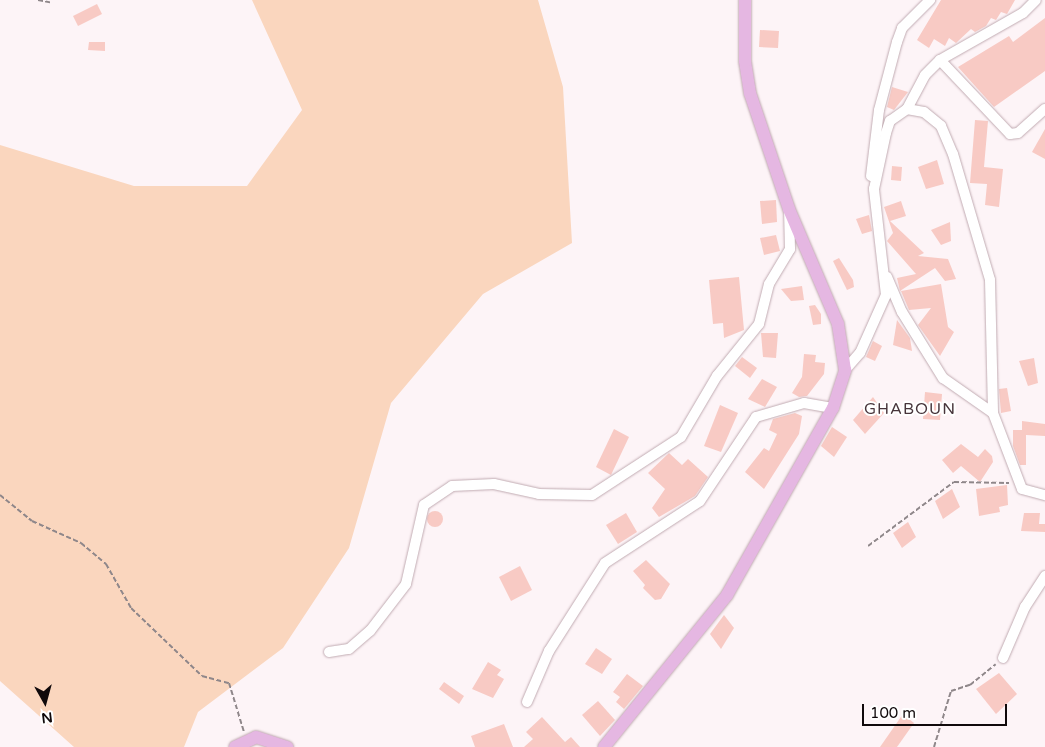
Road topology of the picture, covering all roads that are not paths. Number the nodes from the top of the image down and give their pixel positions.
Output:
1 (745, 0) edge
2 (930, 0) edge
3 (1036, 0) edge
4 (940, 60) junction
5 (907, 109) junction
6 (1045, 109) edge
7 (874, 190) junction
8 (789, 209) junction
9 (887, 277) junction
10 (845, 370) junction
11 (832, 408) junction
12 (993, 413) junction
13 (1045, 496) edge
14 (1045, 576) edge
15 (329, 652) dead end
16 (1004, 658) road end
17 (526, 702) dead end
18 (235, 747) edge
19 (287, 747) edge
20 (604, 747) edge

1 - 8 main road
2 - 7 street
3 - 4 street
4 - 5 street
4 - 6 street
5 - 7 street
5 - 12 street
7 - 9 street
8 - 10 main road
8 - 15 street
9 - 10 street
9 - 12 street
10 - 11 main road
11 - 17 street
11 - 20 main road
12 - 13 street
14 - 16 street
18 - 19 main road

